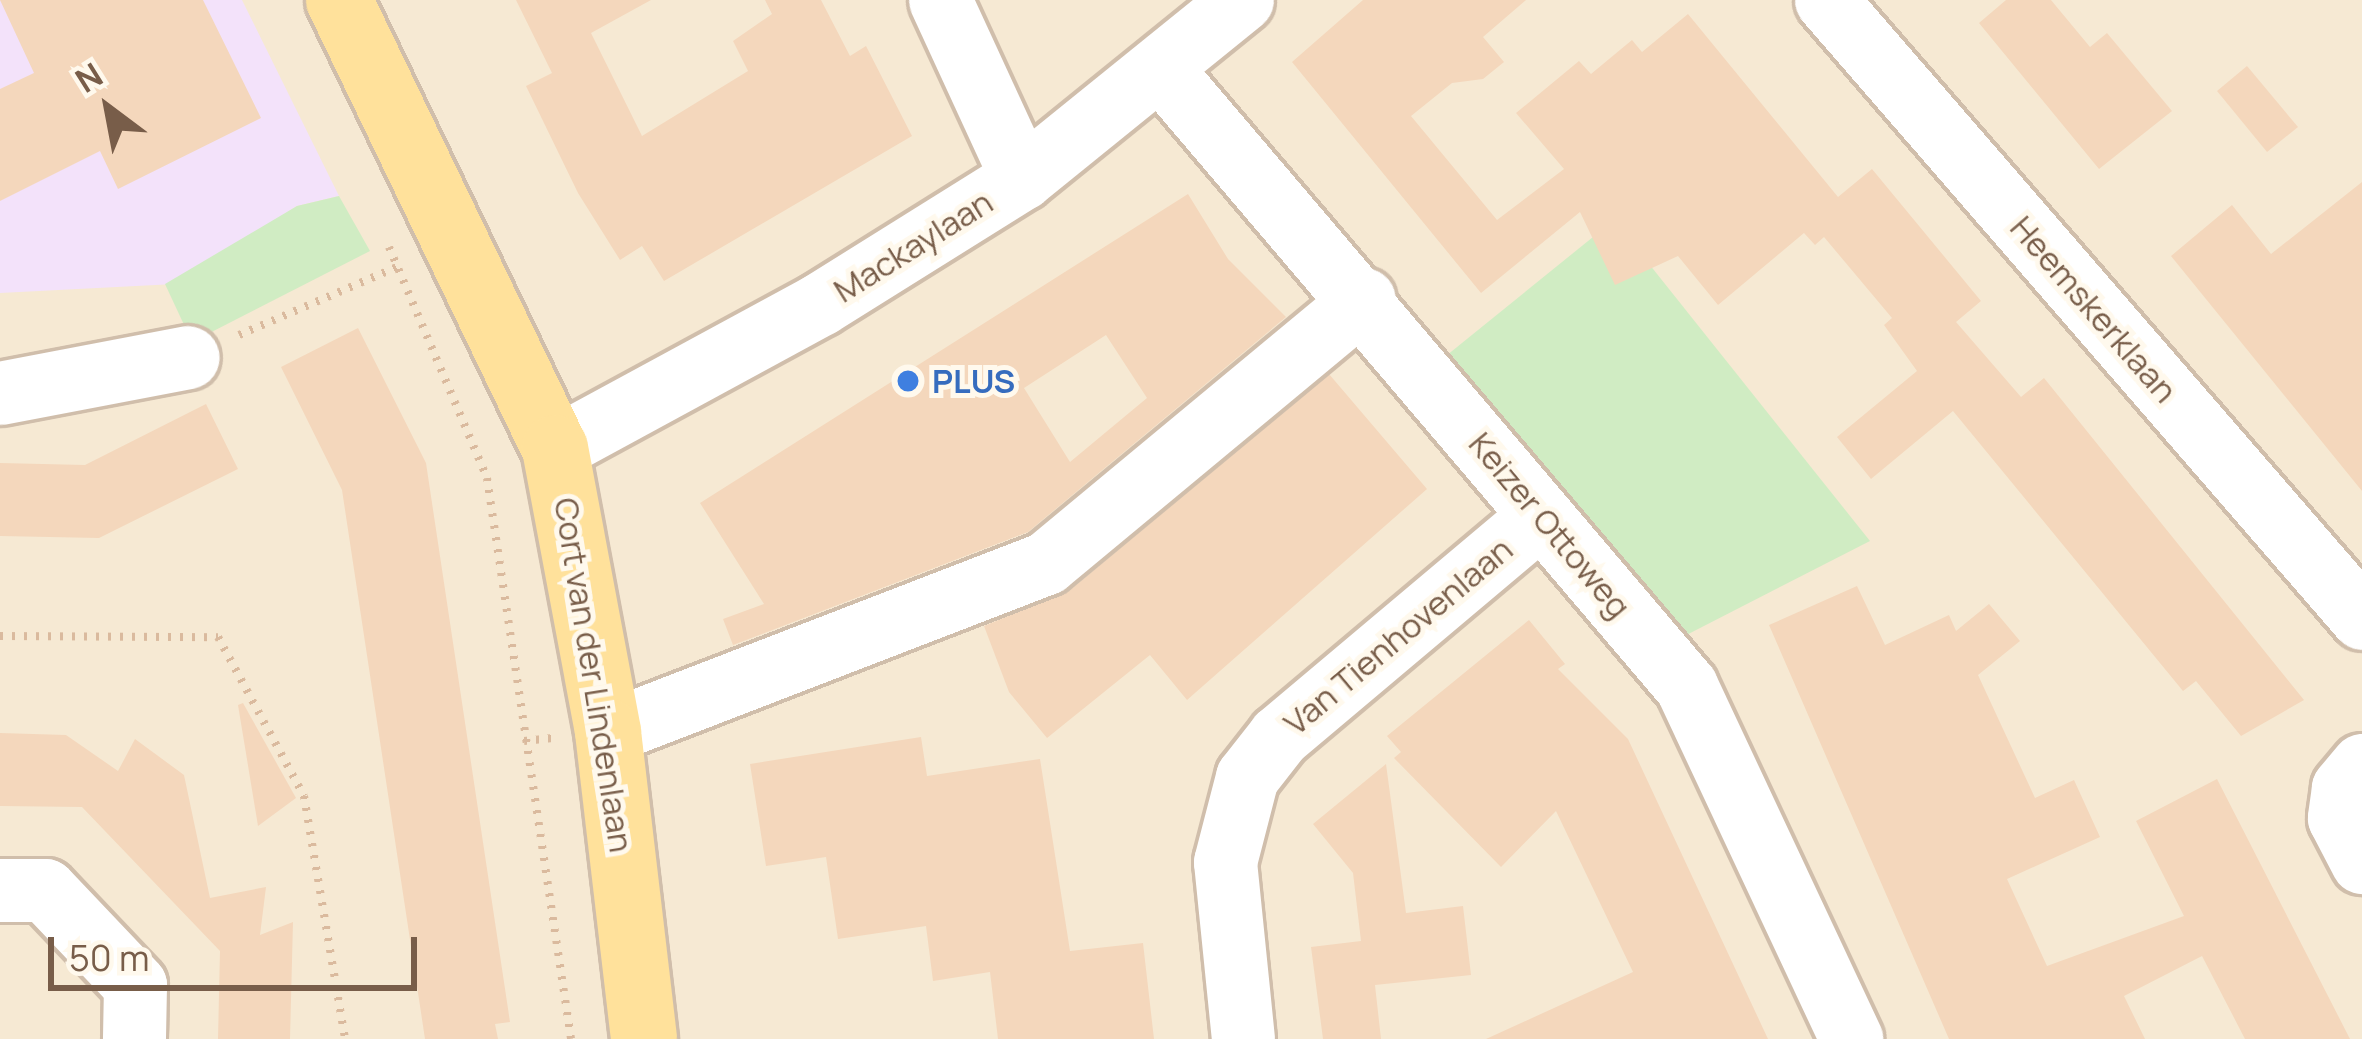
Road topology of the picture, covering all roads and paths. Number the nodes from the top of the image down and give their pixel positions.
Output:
1 (339, 0) edge
2 (940, 0) edge
3 (1242, 0) edge
4 (1826, 0) edge
5 (1160, 68) junction
6 (1022, 178) junction
7 (382, 228) dead end
8 (398, 267) junction
9 (1364, 299) junction
10 (188, 357) joint
11 (0, 393) edge
12 (556, 448) junction
13 (1540, 516) junction
14 (2362, 618) edge
15 (0, 636) edge
16 (608, 732) junction
17 (2362, 765) edge
18 (2362, 862) edge
19 (0, 890) edge
20 (134, 1039) edge
21 (345, 1039) edge
22 (571, 1039) edge
23 (644, 1039) edge
24 (1243, 1039) edge
25 (1851, 1039) edge

1 - 12 main road, Cort van der Lindenlaan
2 - 6 street
3 - 5 street, Mackaylaan
4 - 14 street, Heemskerklaan
5 - 6 street, Mackaylaan
5 - 9 street, Keizer Ottoweg
6 - 12 street, Mackaylaan
7 - 8 path
8 - 10 path
8 - 22 path
9 - 13 street, Keizer Ottoweg
9 - 16 street
10 - 11 street
12 - 16 main road, Cort van der Lindenlaan
13 - 24 street, Van Tienhovenlaan
13 - 25 street, Keizer Ottoweg
15 - 21 path
16 - 23 main road, Cort van der Lindenlaan
17 - 18 street
19 - 20 street

